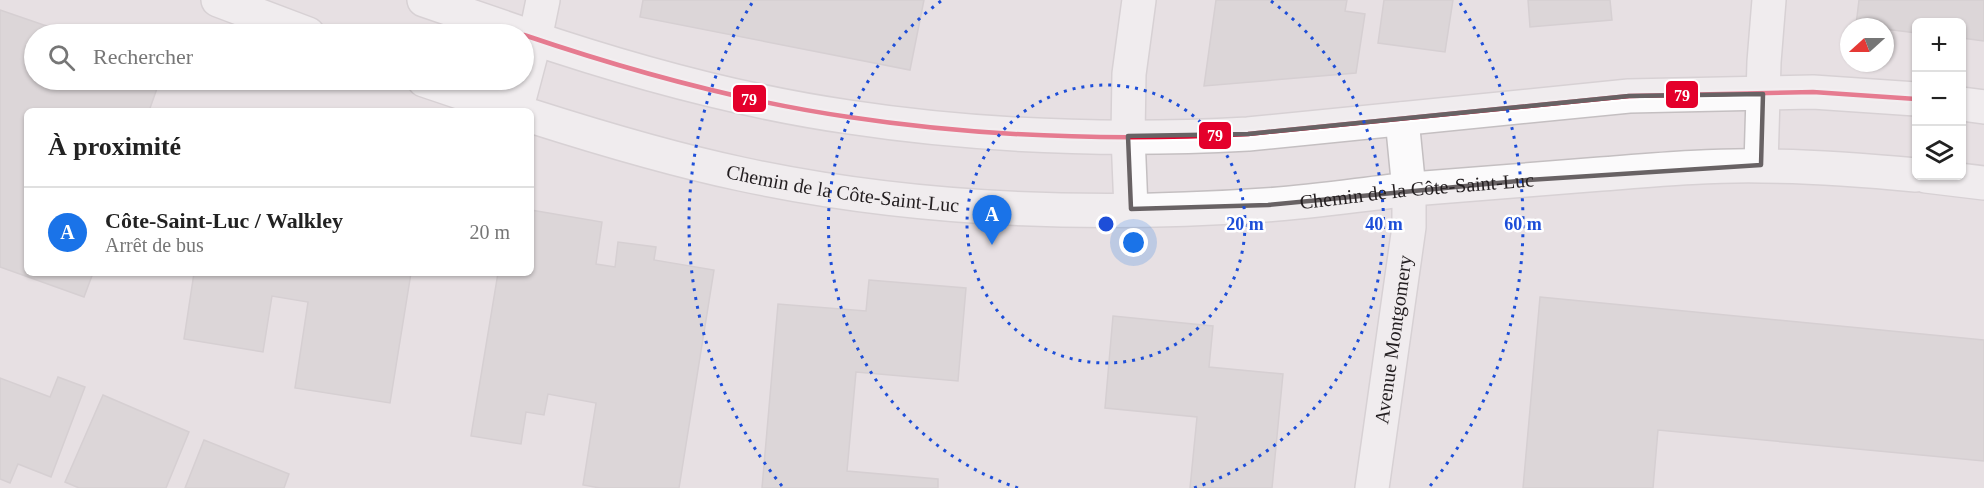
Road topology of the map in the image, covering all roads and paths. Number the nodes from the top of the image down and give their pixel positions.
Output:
1 (219, 0) edge
2 (424, 0) edge
3 (543, 0) edge
4 (1139, 0) edge
5 (1769, 0) edge
6 (282, 24) edge
7 (493, 24) edge
8 (532, 24) edge
9 (534, 38) edge
10 (454, 90) edge
11 (519, 90) edge
12 (1763, 94) junction
13 (1912, 99) edge
14 (1966, 105) edge
15 (1984, 107) edge
16 (507, 108) edge
17 (516, 108) edge
18 (534, 117) edge
19 (1402, 120) junction
20 (1128, 136) junction
21 (1761, 165) junction
22 (1912, 175) edge
23 (1959, 180) edge
24 (1984, 183) edge
25 (1409, 190) junction
26 (1131, 209) junction
27 (1372, 488) edge

1 - 6 main road
2 - 7 main road
3 - 8 main road
4 - 20 main road
5 - 12 main road
9 - 20 main road
10 - 16 main road
11 - 17 main road
12 - 13 main road
12 - 19 main road
12 - 21 main road
14 - 15 main road
18 - 26 main road, Chemin de la Côte-Saint-Luc
19 - 20 main road
19 - 25 main road, Avenue Montgomery
20 - 26 main road
21 - 22 main road, Chemin de la Côte-Saint-Luc
21 - 25 main road, Chemin de la Côte-Saint-Luc
23 - 24 main road
25 - 26 main road, Chemin de la Côte-Saint-Luc
25 - 27 main road, Avenue Montgomery

